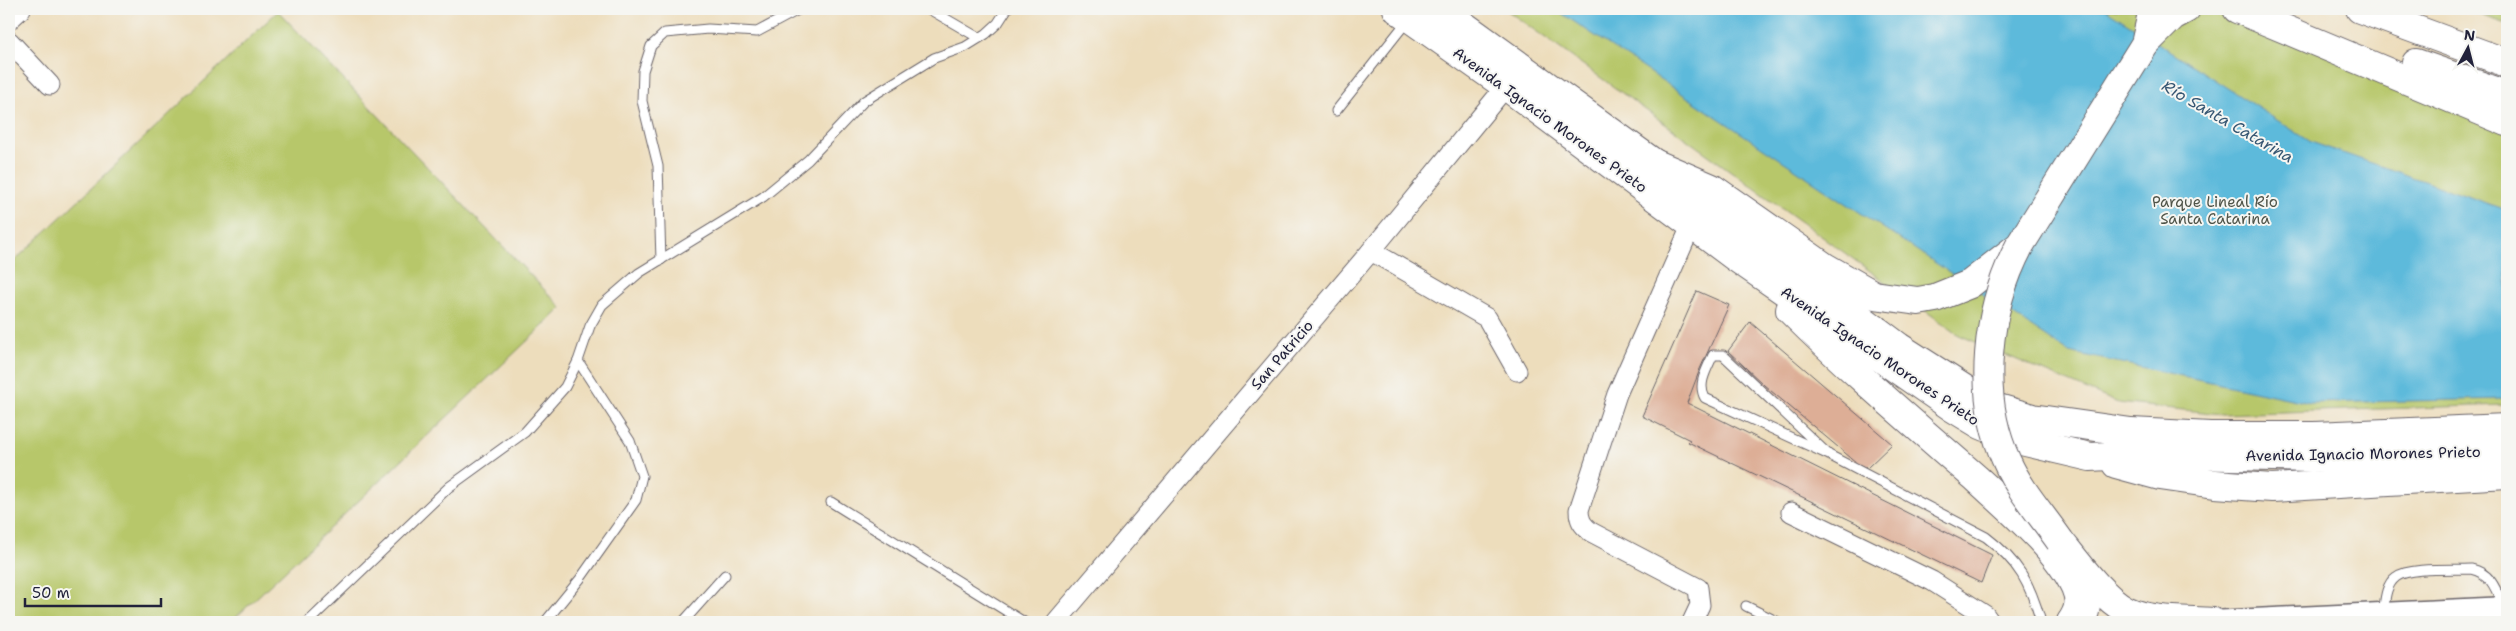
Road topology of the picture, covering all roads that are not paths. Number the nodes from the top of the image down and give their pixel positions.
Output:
1 (21, 9) edge
2 (800, 9) edge
3 (929, 9) edge
4 (1007, 9) edge
5 (1441, 9) edge
6 (2153, 9) edge
7 (2186, 9) edge
8 (2238, 9) edge
9 (2280, 9) edge
10 (2360, 9) edge
11 (1403, 13) edge
12 (9, 20) edge
13 (979, 38) junction
14 (9, 42) edge
15 (2145, 44) junction
16 (2507, 63) edge
17 (50, 85) dead end
18 (1506, 86) junction
19 (2507, 95) edge
20 (1336, 111) dead end
21 (2507, 122) edge
22 (1654, 163) junction
23 (1692, 224) junction
24 (2020, 245) junction
25 (1371, 251) junction
26 (1735, 257) junction
27 (661, 260) junction
28 (578, 361) junction
29 (1517, 372) dead end
30 (2507, 413) edge
31 (2507, 428) edge
32 (2210, 436) junction
33 (2313, 447) junction
34 (2507, 450) edge
35 (1829, 456) junction
36 (2090, 457) junction
37 (2507, 474) edge
38 (831, 502) dead end
39 (1791, 512) dead end
40 (725, 576) dead end
41 (2090, 580) junction
42 (1746, 606) dead end
43 (2506, 608) edge
44 (2383, 614) junction
45 (2329, 620) edge
46 (312, 621) edge
47 (545, 622) edge
48 (684, 622) edge
49 (1024, 622) edge
50 (1056, 622) edge
51 (1692, 622) edge
52 (1778, 622) edge
53 (1990, 622) edge
54 (2041, 622) edge
55 (2071, 622) edge
56 (2212, 622) edge

1 - 12 street
2 - 27 lane
3 - 13 lane
4 - 13 lane
5 - 22 main road, Avenida Ignacio Morones Prieto
6 - 15 main road
7 - 15 main road
8 - 21 main road
9 - 19 main road
10 - 16 main road
11 - 18 main road, Avenida Ignacio Morones Prieto
11 - 20 lane
13 - 27 lane
14 - 17 street
15 - 24 main road
18 - 23 main road, Avenida Ignacio Morones Prieto
18 - 25 street, San Patricio
22 - 24 main road
22 - 32 main road, Avenida Ignacio Morones Prieto
23 - 26 main road, Avenida Ignacio Morones Prieto
23 - 51 street
24 - 41 main road, bridge
25 - 29 street
25 - 50 street, San Patricio
26 - 36 main road, Avenida Ignacio Morones Prieto
26 - 55 main road
27 - 28 lane
28 - 46 lane
28 - 47 lane
30 - 32 main road
31 - 33 main road
32 - 33 main road, Avenida Ignacio Morones Prieto
33 - 34 main road, Avenida Ignacio Morones Prieto
33 - 36 main road, Avenida Ignacio Morones Prieto
35 - 35 lane
35 - 54 lane
36 - 37 main road
38 - 49 lane
39 - 53 street
40 - 48 lane
41 - 55 main road
41 - 56 main road
42 - 52 lane
43 - 44 street
43 - 44 lane
44 - 45 street
45 - 56 street

